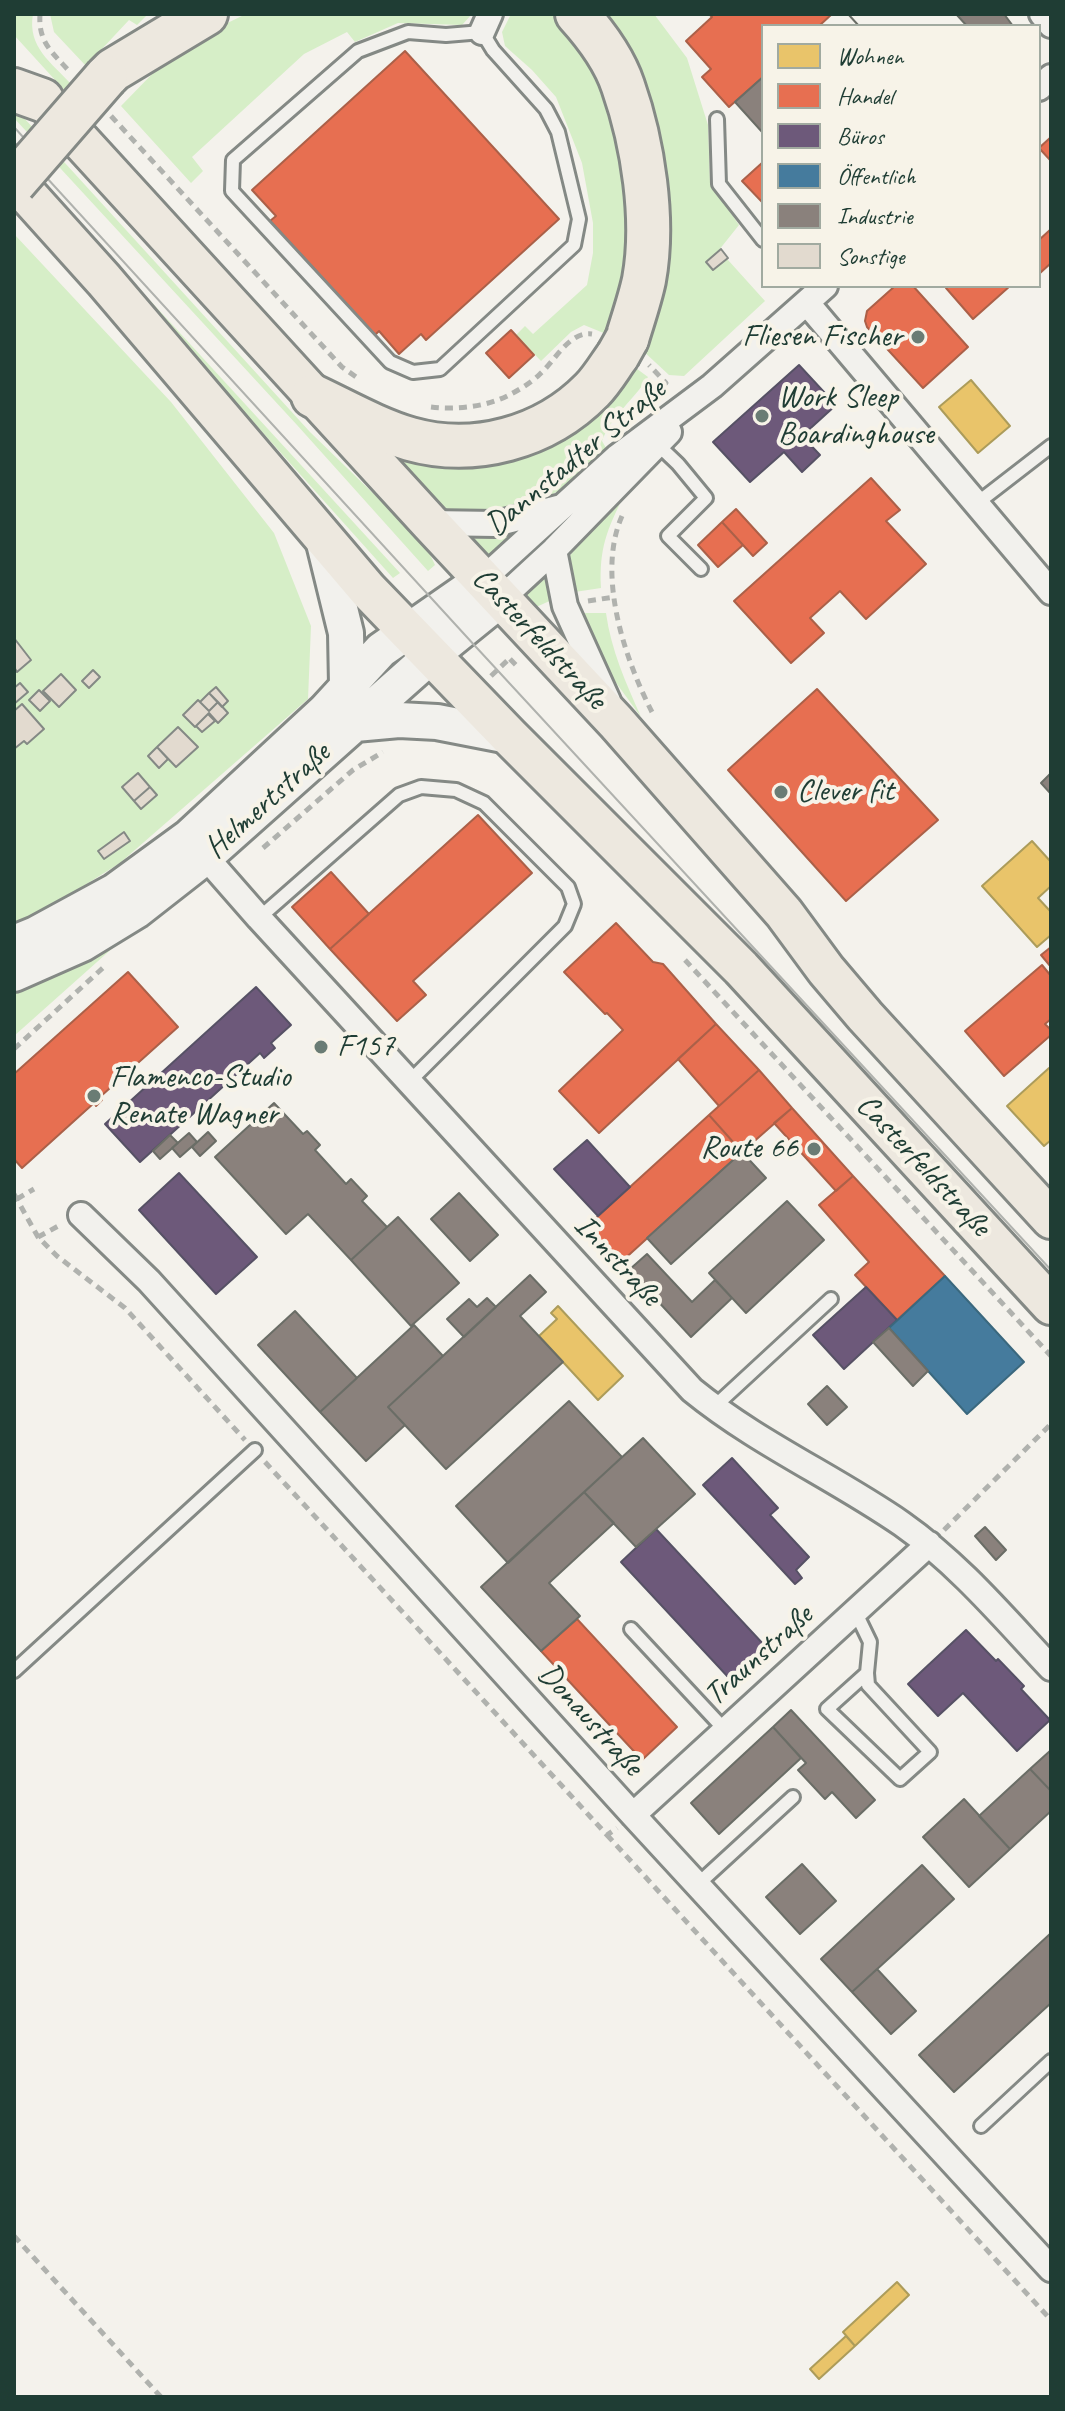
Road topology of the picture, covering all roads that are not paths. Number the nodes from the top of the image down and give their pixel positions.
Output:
1 (169, 14) edge
2 (206, 14) edge
3 (577, 14) edge
4 (1042, 14) edge
5 (486, 23) edge
6 (1051, 25) edge
7 (66, 84) edge
8 (717, 119) dead end
9 (14, 181) edge
10 (761, 237) edge
11 (822, 288) edge
12 (804, 299) junction
13 (313, 396) junction
14 (652, 440) junction
15 (1051, 446) edge
16 (976, 504) junction
17 (564, 506) junction
18 (430, 523) junction
19 (323, 539) junction
20 (554, 550) junction
21 (701, 569) dead end
22 (492, 589) junction
23 (1051, 592) edge
24 (420, 643) junction
25 (347, 685) junction
26 (616, 722) junction
27 (355, 724) junction
28 (509, 736) junction
29 (205, 857) junction
30 (259, 918) junction
31 (14, 943) edge
32 (14, 974) edge
33 (409, 1082) junction
34 (81, 1215) dead end
35 (1051, 1219) edge
36 (831, 1299) dead end
37 (1051, 1305) edge
38 (714, 1407) junction
39 (255, 1450) road end
40 (929, 1544) junction
41 (855, 1611) junction
42 (631, 1629) dead end
43 (1051, 1668) edge
44 (14, 1671) edge
45 (867, 1673) junction
46 (725, 1730) junction
47 (793, 1797) dead end
48 (633, 1815) junction
49 (697, 1885) junction
50 (1051, 2061) edge
51 (981, 2126) dead end
52 (1051, 2269) edge

1 - 7 street
2 - 7 highway
3 - 13 highway
4 - 6 street
5 - 5 lane
7 - 9 highway, bridge
7 - 13 main road, Casterfeldstraße
8 - 10 lane
9 - 19 main road, Casterfeldstraße
11 - 12 street, Dannstadter Straße
12 - 14 street, Dannstadter Straße
12 - 16 street
13 - 18 main road, Casterfeldstraße
14 - 17 street, Dannstadter Straße
14 - 20 street, Dannstadter Straße
14 - 21 lane
15 - 16 lane
16 - 23 street
17 - 18 street
17 - 22 street, Dannstadter Straße
18 - 22 main road, Casterfeldstraße
19 - 24 main road, Casterfeldstraße
19 - 25 street
20 - 22 street, Dannstadter Straße
20 - 26 street
22 - 24 street, Helmertstraße
22 - 26 main road, Casterfeldstraße
24 - 25 street, Helmertstraße
24 - 27 street, Helmertstraße
24 - 28 main road, Casterfeldstraße
25 - 29 street, Helmertstraße
26 - 35 main road, Casterfeldstraße
27 - 28 street
27 - 29 street, Helmertstraße
28 - 37 main road, Casterfeldstraße
29 - 30 street, Innstraße
29 - 31 street, Helmertstraße
29 - 32 street, Helmertstraße
30 - 33 street, Innstraße
30 - 33 lane
33 - 38 street, Innstraße
34 - 48 street, Donaustraße
36 - 38 lane
38 - 40 street, Innstraße
39 - 44 lane
40 - 41 street, Traunstraße
40 - 43 street, Innstraße
41 - 45 lane
41 - 46 street, Traunstraße
42 - 46 lane
45 - 45 lane
46 - 48 street, Traunstraße
47 - 49 lane
48 - 49 street, Donaustraße
49 - 52 street, Donaustraße
50 - 51 lane

